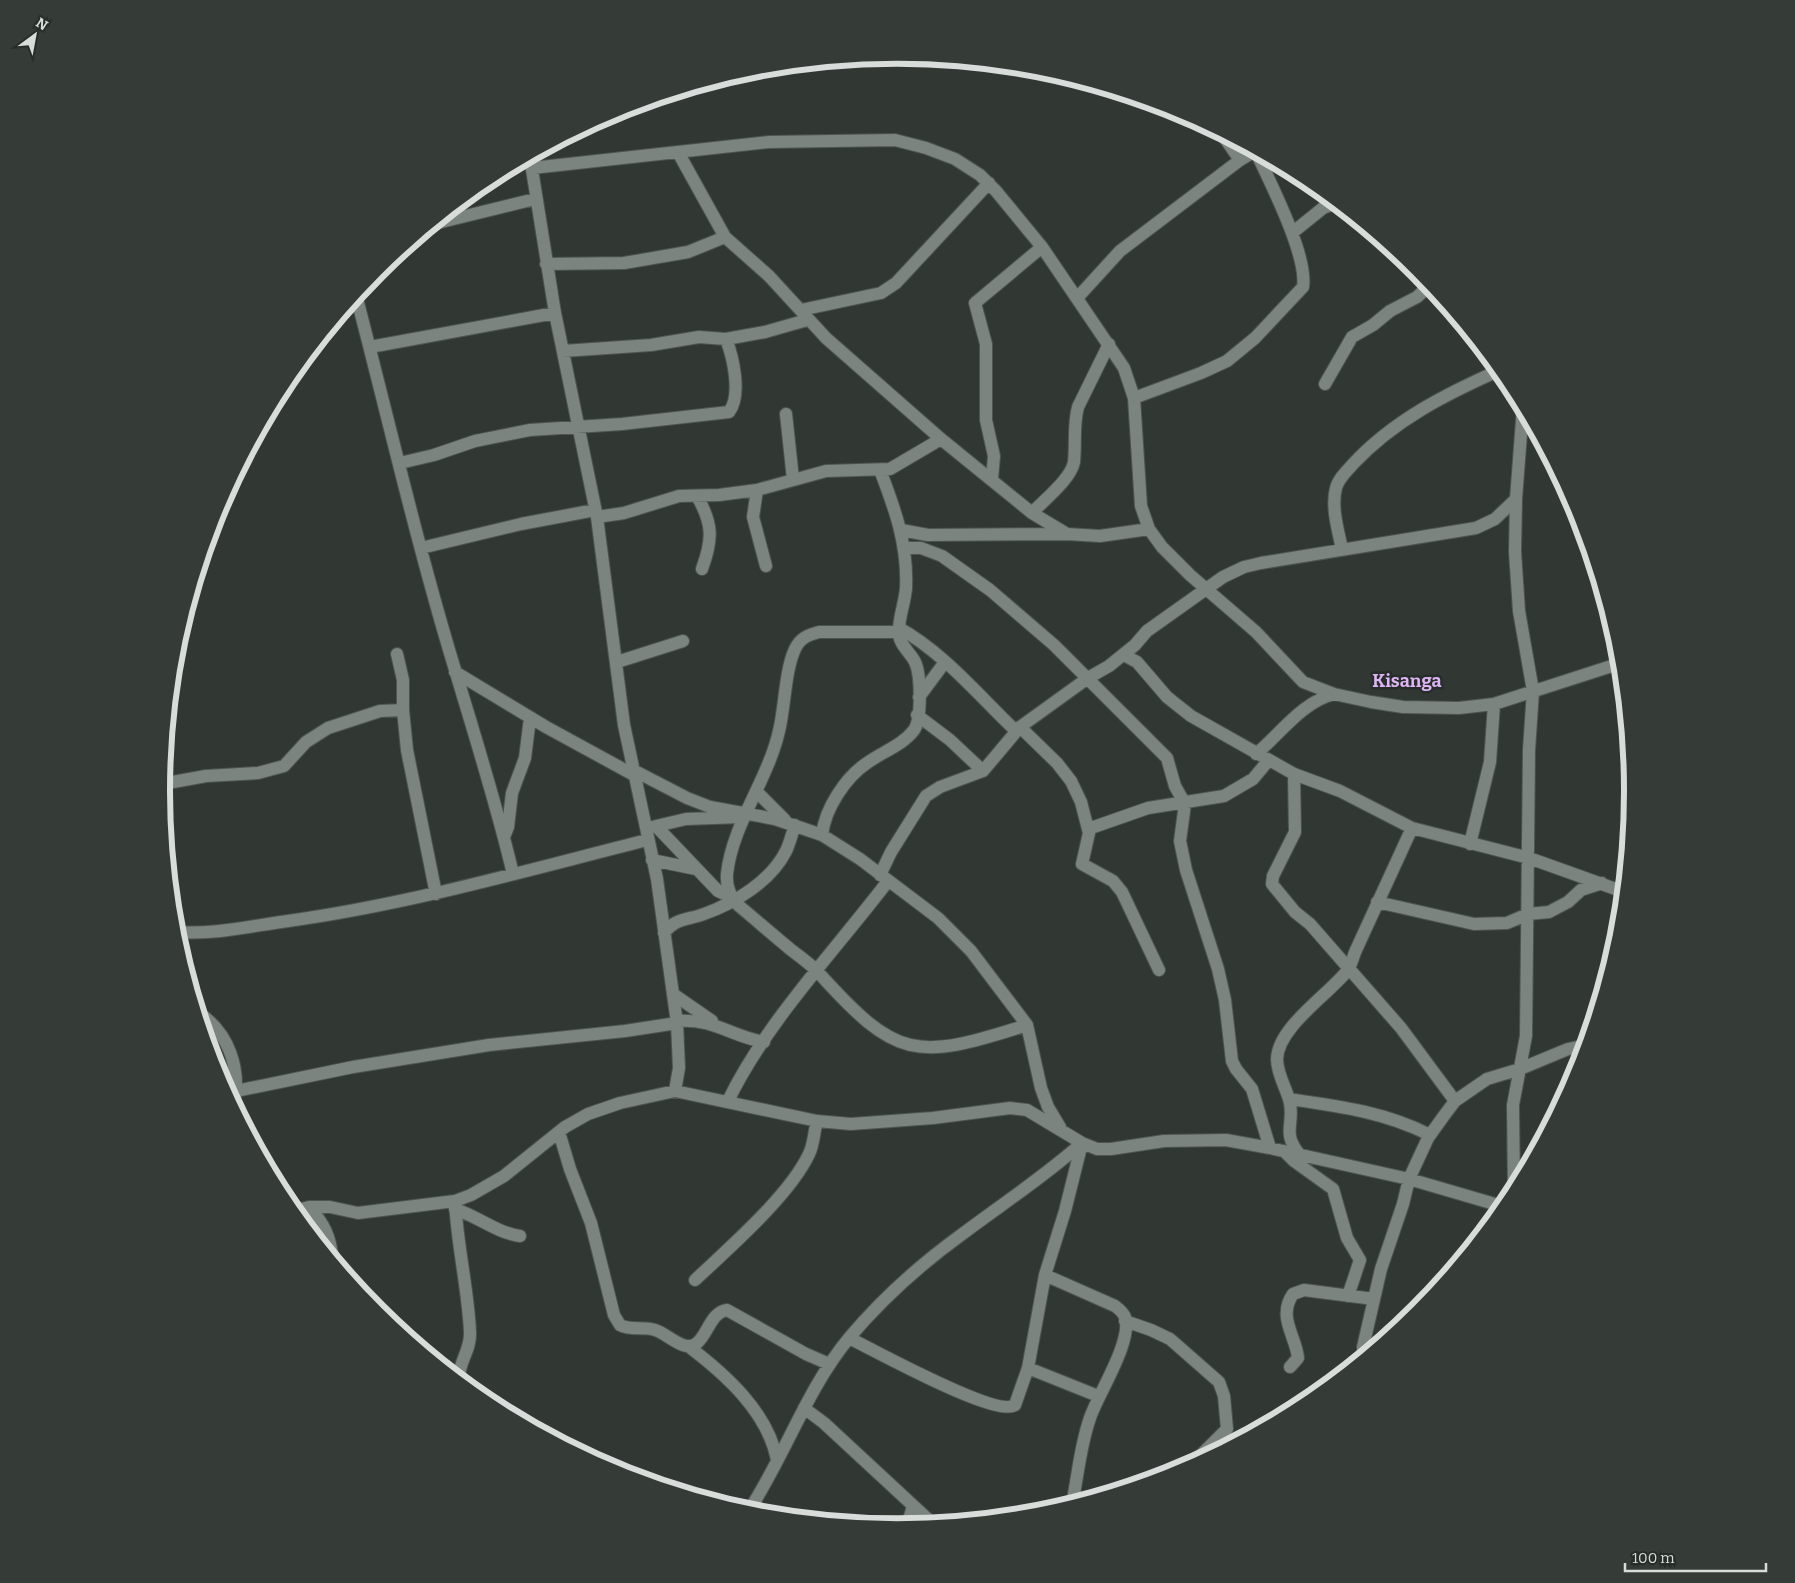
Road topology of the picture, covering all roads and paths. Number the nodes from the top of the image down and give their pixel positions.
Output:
1 (1229, 144) edge
2 (679, 154) junction
3 (1249, 155) edge
4 (1240, 160) junction
5 (1259, 160) edge
6 (531, 162) edge
7 (532, 162) edge
8 (989, 183) junction
9 (535, 199) junction
10 (1329, 206) edge
11 (445, 221) edge
12 (1292, 233) junction
13 (725, 237) junction
14 (1042, 247) junction
15 (546, 264) junction
16 (1424, 290) edge
17 (1078, 297) junction
18 (358, 303) edge
19 (555, 313) junction
20 (804, 315) junction
21 (726, 338) junction
22 (1109, 344) junction
23 (370, 347) junction
24 (563, 351) junction
25 (1493, 373) edge
26 (1325, 384) dead end
27 (1134, 398) junction
28 (786, 414) dead end
29 (1522, 418) edge
30 (577, 426) junction
31 (941, 439) junction
32 (400, 463) junction
33 (880, 470) junction
34 (794, 479) junction
35 (992, 479) junction
36 (757, 490) junction
37 (696, 496) junction
38 (1516, 499) junction
39 (596, 513) junction
40 (1032, 514) junction
41 (1149, 528) junction
42 (901, 530) junction
43 (1067, 534) junction
44 (421, 548) junction
45 (905, 548) junction
46 (1342, 549) junction
47 (766, 566) dead end
48 (702, 569) dead end
49 (1206, 589) junction
50 (899, 630) junction
51 (683, 641) dead end
52 (397, 654) dead end
53 (1124, 654) junction
54 (617, 662) junction
55 (945, 662) junction
56 (1614, 665) edge
57 (455, 672) junction
58 (1088, 678) junction
59 (1533, 691) junction
60 (1334, 694) junction
61 (919, 697) junction
62 (1494, 704) junction
63 (402, 710) junction
64 (917, 715) junction
65 (530, 718) junction
66 (1018, 729) junction
67 (1256, 754) junction
68 (1268, 761) junction
69 (983, 771) junction
70 (634, 773) junction
71 (1294, 774) junction
72 (170, 783) edge
73 (757, 792) junction
74 (1185, 804) junction
75 (746, 816) junction
76 (791, 824) junction
77 (1412, 828) junction
78 (1088, 829) junction
79 (650, 832) junction
80 (822, 835) junction
81 (504, 837) junction
82 (1470, 844) junction
83 (1529, 858) junction
84 (652, 860) junction
85 (696, 869) junction
86 (512, 874) junction
87 (884, 878) junction
88 (1602, 883) junction
89 (1618, 890) edge
90 (436, 894) junction
91 (733, 898) junction
92 (1377, 902) junction
93 (1528, 914) junction
94 (184, 932) edge
95 (664, 934) junction
96 (1349, 969) junction
97 (816, 970) junction
98 (1159, 970) dead end
99 (673, 994) junction
100 (206, 1018) edge
101 (677, 1022) junction
102 (716, 1024) junction
103 (1027, 1024) junction
104 (764, 1042) junction
105 (1579, 1047) edge
106 (1520, 1069) junction
107 (236, 1091) joint
108 (675, 1092) junction
109 (1289, 1099) junction
110 (728, 1101) junction
111 (1455, 1101) junction
112 (817, 1120) junction
113 (1061, 1128) junction
114 (559, 1132) junction
115 (1430, 1136) junction
116 (1082, 1143) junction
117 (1270, 1148) junction
118 (1284, 1151) junction
119 (1299, 1154) junction
120 (1514, 1178) edge
121 (1409, 1179) junction
122 (455, 1205) junction
123 (1497, 1205) edge
124 (310, 1207) junction
125 (302, 1210) edge
126 (520, 1236) dead end
127 (330, 1247) edge
128 (1045, 1275) junction
129 (695, 1280) dead end
130 (1348, 1296) junction
131 (1374, 1299) junction
132 (1126, 1321) junction
133 (849, 1338) junction
134 (688, 1346) junction
135 (1363, 1351) edge
136 (829, 1364) junction
137 (1290, 1367) dead end
138 (1028, 1368) junction
139 (459, 1373) edge
140 (1098, 1396) junction
141 (804, 1408) junction
142 (1206, 1450) edge
143 (776, 1460) junction
144 (1073, 1497) edge
145 (752, 1504) edge
146 (913, 1506) junction
147 (927, 1518) edge
148 (909, 1519) edge

1 - 4 street
2 - 7 street
2 - 8 street
2 - 13 street
3 - 4 street
4 - 17 street
5 - 12 street
6 - 9 street
8 - 14 street
8 - 20 street
9 - 11 street
9 - 15 street
10 - 12 street
12 - 27 street
13 - 15 street
13 - 20 street
14 - 17 street
14 - 35 street
15 - 19 street
16 - 26 street
17 - 22 street
18 - 23 street
19 - 23 street
19 - 24 street
20 - 21 street
20 - 31 street
21 - 24 street
21 - 30 street
22 - 27 street
22 - 40 street
23 - 32 street
24 - 30 street
25 - 46 street
27 - 41 street
28 - 34 street
29 - 38 street
30 - 32 street
30 - 39 street
31 - 33 street
31 - 35 street
32 - 44 street
33 - 34 street
33 - 42 street
34 - 36 street
35 - 40 street
36 - 37 street
36 - 47 street
37 - 39 street
37 - 48 street
38 - 46 street
38 - 59 street
39 - 44 street
39 - 54 street
40 - 43 street
41 - 43 street
41 - 49 street
42 - 43 street
42 - 45 street
44 - 57 street
45 - 50 street
45 - 58 street
46 - 49 street
49 - 53 street
49 - 60 street
50 - 55 street
50 - 61 street
50 - 73 street
51 - 54 street
52 - 63 street
53 - 58 street
53 - 67 street
54 - 70 street
55 - 61 street
55 - 66 street
56 - 59 street
57 - 65 street
57 - 81 street
58 - 66 street
58 - 74 street
59 - 62 street
59 - 83 street
60 - 62 street
60 - 67 street
61 - 64 street
62 - 82 street
63 - 72 street
63 - 90 street
64 - 69 street
64 - 80 street
65 - 70 street
65 - 81 street
66 - 69 street
66 - 78 street
67 - 68 street
68 - 71 street
68 - 74 street
69 - 87 street
70 - 75 street
70 - 79 street
71 - 77 street
71 - 96 street
73 - 75 street
73 - 76 street
74 - 78 street
74 - 117 street
75 - 76 street
75 - 79 street
75 - 91 street
76 - 80 street
76 - 91 street
77 - 82 street
77 - 92 street
78 - 98 street
79 - 84 street
79 - 85 street
79 - 86 street
80 - 87 street
81 - 86 street
82 - 83 street
83 - 88 street
83 - 93 street
84 - 85 street
84 - 95 street
85 - 91 street
86 - 90 street
87 - 97 street
87 - 103 street
88 - 89 street
88 - 93 street
90 - 94 street
91 - 95 street
91 - 97 street
92 - 93 street
92 - 96 street
93 - 106 street
95 - 99 street
96 - 109 street
96 - 111 street
97 - 103 street
97 - 104 street
99 - 101 street
99 - 102 street
100 - 107 street
101 - 102 street
101 - 107 street
101 - 108 street
102 - 104 street
103 - 113 street
104 - 110 street
105 - 106 street
106 - 111 street
106 - 120 street
108 - 110 street
108 - 114 street
109 - 115 street
109 - 119 street
110 - 112 street
111 - 115 street
112 - 113 street
112 - 129 street
113 - 116 street
114 - 122 street
114 - 134 street
115 - 121 street
116 - 117 street
116 - 128 street
116 - 133 street
117 - 118 street
118 - 119 street
118 - 130 street
119 - 121 street
121 - 123 street
121 - 131 street
122 - 124 street
122 - 126 street
122 - 139 street
124 - 125 street
124 - 127 street
128 - 132 street
128 - 138 street
130 - 131 street
130 - 137 street
131 - 135 street
132 - 140 street
132 - 142 street
133 - 136 street
133 - 138 street
134 - 136 street
134 - 143 street
136 - 141 street
138 - 140 street
140 - 144 street
141 - 143 street
141 - 146 street
143 - 145 street
146 - 147 street
146 - 148 street

